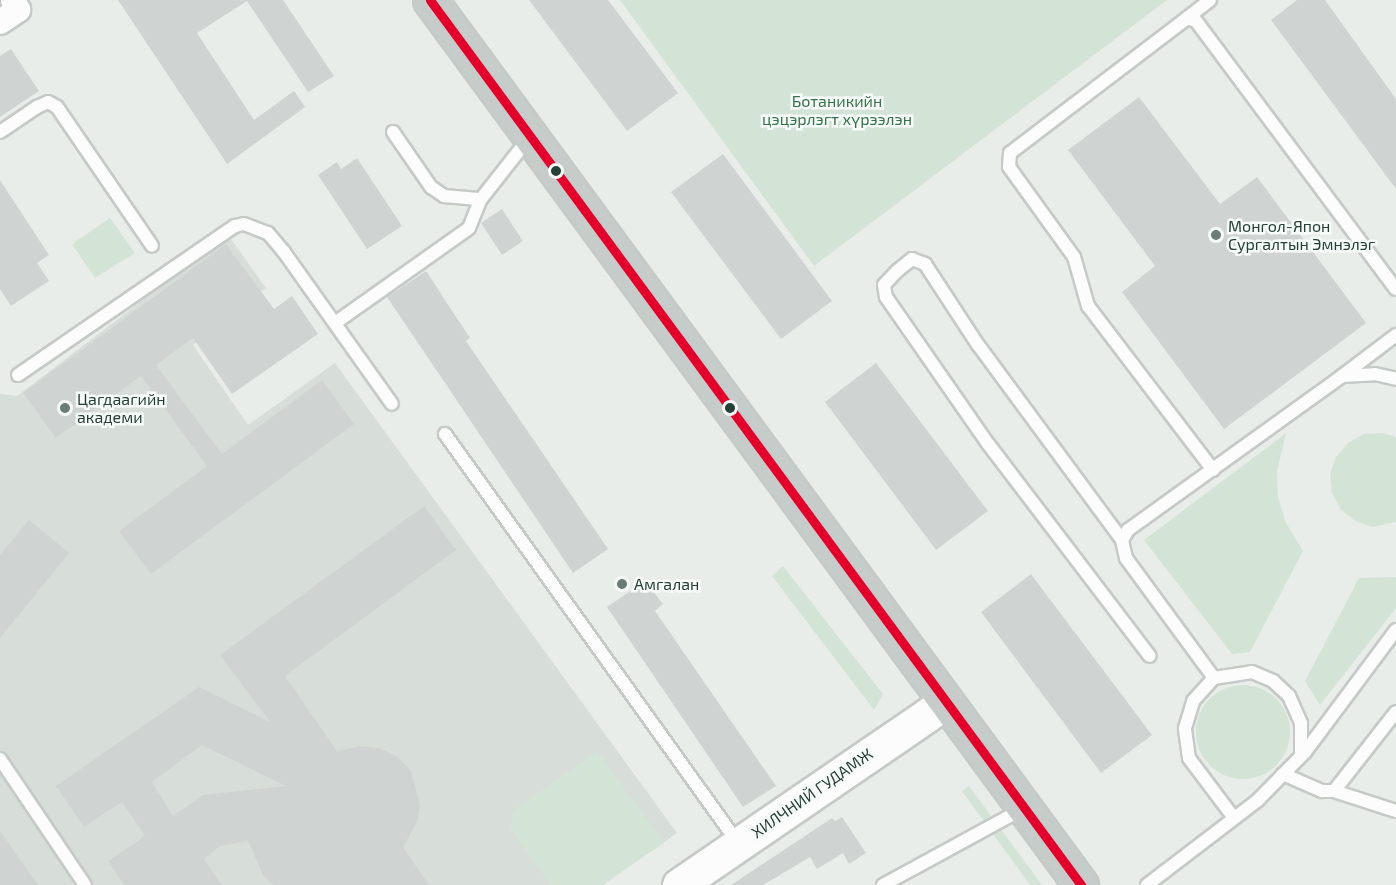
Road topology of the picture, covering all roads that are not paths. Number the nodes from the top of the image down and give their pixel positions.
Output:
1 (13, 0) edge
2 (430, 0) edge
3 (1210, 0) edge
4 (1187, 18) junction
5 (0, 22) edge
6 (0, 132) edge
7 (393, 132) dead end
8 (529, 138) junction
9 (481, 199) junction
10 (152, 246) dead end
11 (1396, 289) edge
12 (335, 323) junction
13 (1396, 335) edge
14 (18, 375) dead end
15 (1342, 376) junction
16 (1396, 379) edge
17 (392, 404) dead end
18 (445, 434) dead end
19 (1213, 470) junction
20 (1122, 540) junction
21 (1396, 630) edge
22 (1150, 656) dead end
23 (1214, 678) junction
24 (946, 702) junction
25 (1396, 712) edge
26 (1301, 756) junction
27 (0, 759) edge
28 (1283, 774) junction
29 (1334, 791) junction
30 (1024, 808) junction
31 (1396, 811) edge
32 (1234, 818) junction
33 (738, 844) junction
34 (86, 885) edge
35 (679, 885) edge
36 (883, 885) edge
37 (1081, 885) edge
38 (1147, 885) edge

1 - 5 street
2 - 8 highway
3 - 4 lane
4 - 11 lane
4 - 19 lane
6 - 10 lane
7 - 9 lane
8 - 9 lane
8 - 24 highway
9 - 12 lane
12 - 14 lane
12 - 17 lane
13 - 15 lane
15 - 16 lane
15 - 19 lane
18 - 33 lane
19 - 20 lane
20 - 22 lane
20 - 23 lane
21 - 26 lane
23 - 26 lane
23 - 32 lane
24 - 30 highway
24 - 33 main road, ХИЛЧНИЙ ГУДАМЖ
25 - 29 lane
26 - 28 lane
27 - 34 lane
28 - 29 lane
28 - 32 lane
29 - 31 lane
30 - 36 lane
30 - 37 highway
32 - 38 lane
33 - 35 main road, ХИЛЧНИЙ ГУДАМЖ

